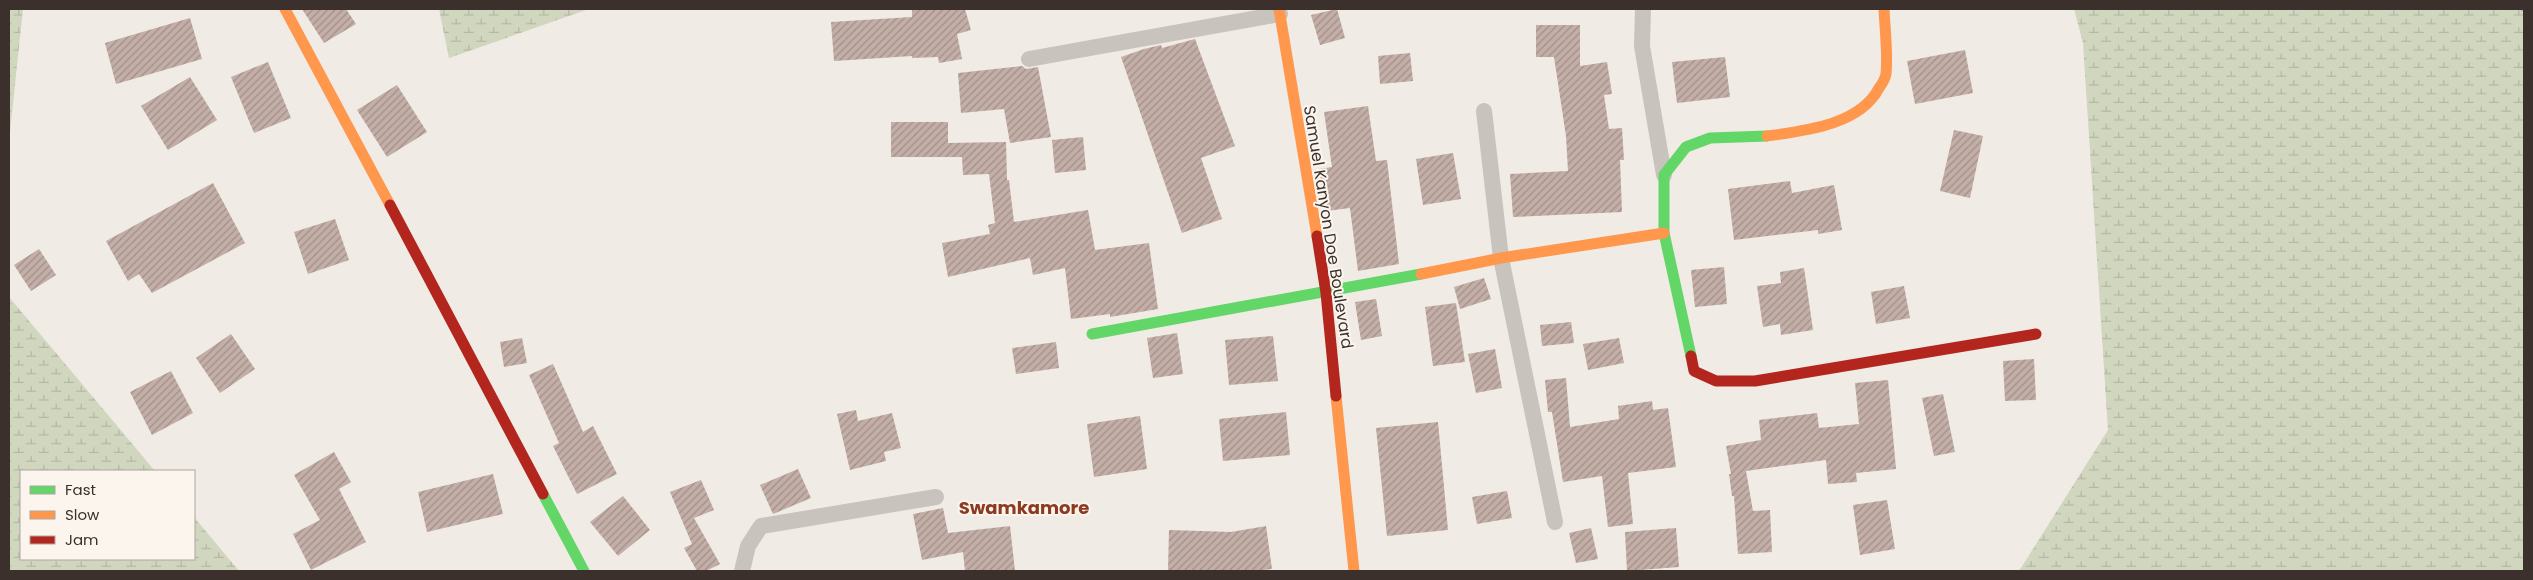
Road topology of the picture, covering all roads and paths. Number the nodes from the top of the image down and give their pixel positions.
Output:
1 (285, 9) edge
2 (1643, 9) edge
3 (1884, 9) edge
4 (1279, 12) edge
5 (1029, 59) dead end
6 (1484, 111) dead end
7 (1664, 175) junction
8 (1664, 233) junction
9 (1501, 258) junction
10 (1326, 293) junction
11 (1092, 334) dead end
12 (2036, 334) dead end
13 (936, 497) dead end
14 (1555, 522) dead end
15 (584, 571) edge
16 (742, 571) edge
17 (1354, 571) edge

1 - 15 street
2 - 7 street
3 - 7 street
4 - 5 street
4 - 10 street, Samuel Kanyon Doe Boulevard
6 - 9 street
7 - 8 street
8 - 9 street
8 - 12 street
9 - 10 street
9 - 14 street
10 - 11 street
10 - 17 street, Samuel Kanyon Doe Boulevard
13 - 16 street

